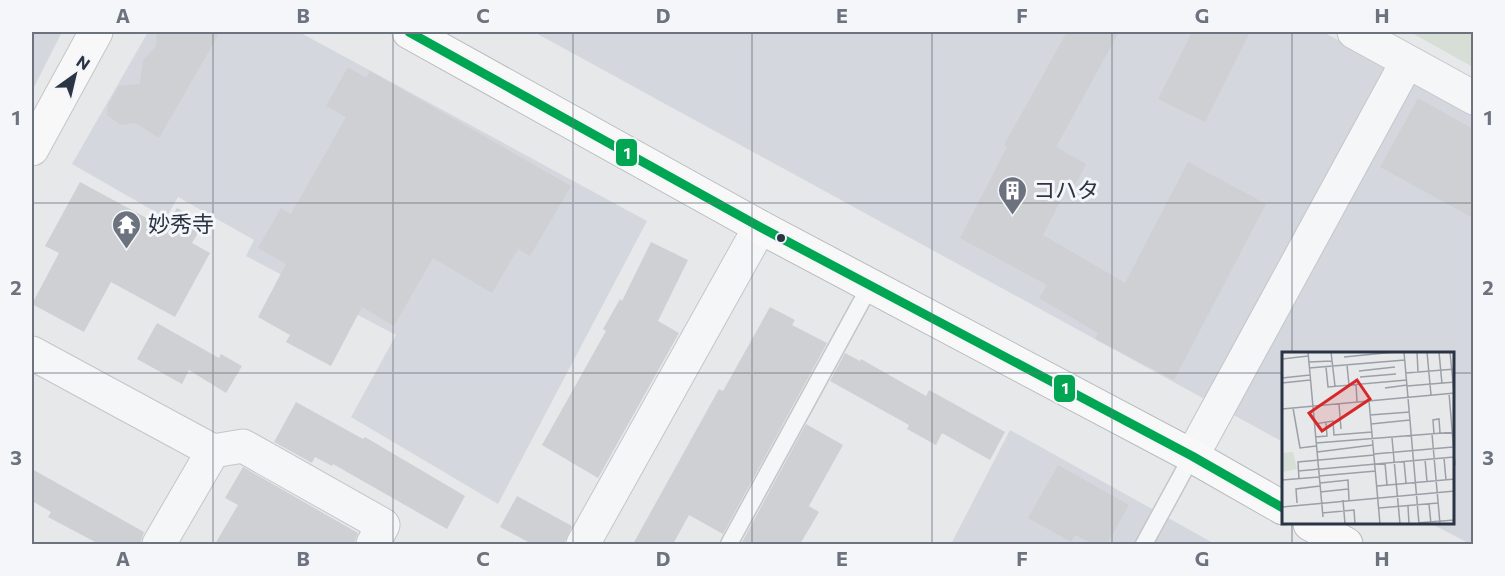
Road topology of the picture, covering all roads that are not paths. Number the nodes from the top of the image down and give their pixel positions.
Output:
1 (96, 32) edge
2 (409, 32) edge
3 (1354, 32) edge
4 (1407, 62) junction
5 (1473, 98) edge
6 (32, 149) edge
7 (760, 227) junction
8 (870, 285) junction
9 (32, 353) edge
10 (213, 452) junction
11 (1192, 456) junction
12 (1282, 507) edge
13 (1312, 525) edge
14 (159, 544) edge
15 (373, 544) edge
16 (584, 544) edge
17 (729, 544) edge
18 (1143, 544) edge
19 (1346, 544) edge

1 - 6 main road
2 - 7 main road
3 - 4 street
4 - 5 street
4 - 11 street
7 - 8 main road
7 - 16 street
8 - 11 main road
8 - 17 lane
9 - 10 street
10 - 14 street
10 - 15 street
11 - 12 main road
11 - 18 lane
13 - 19 main road

